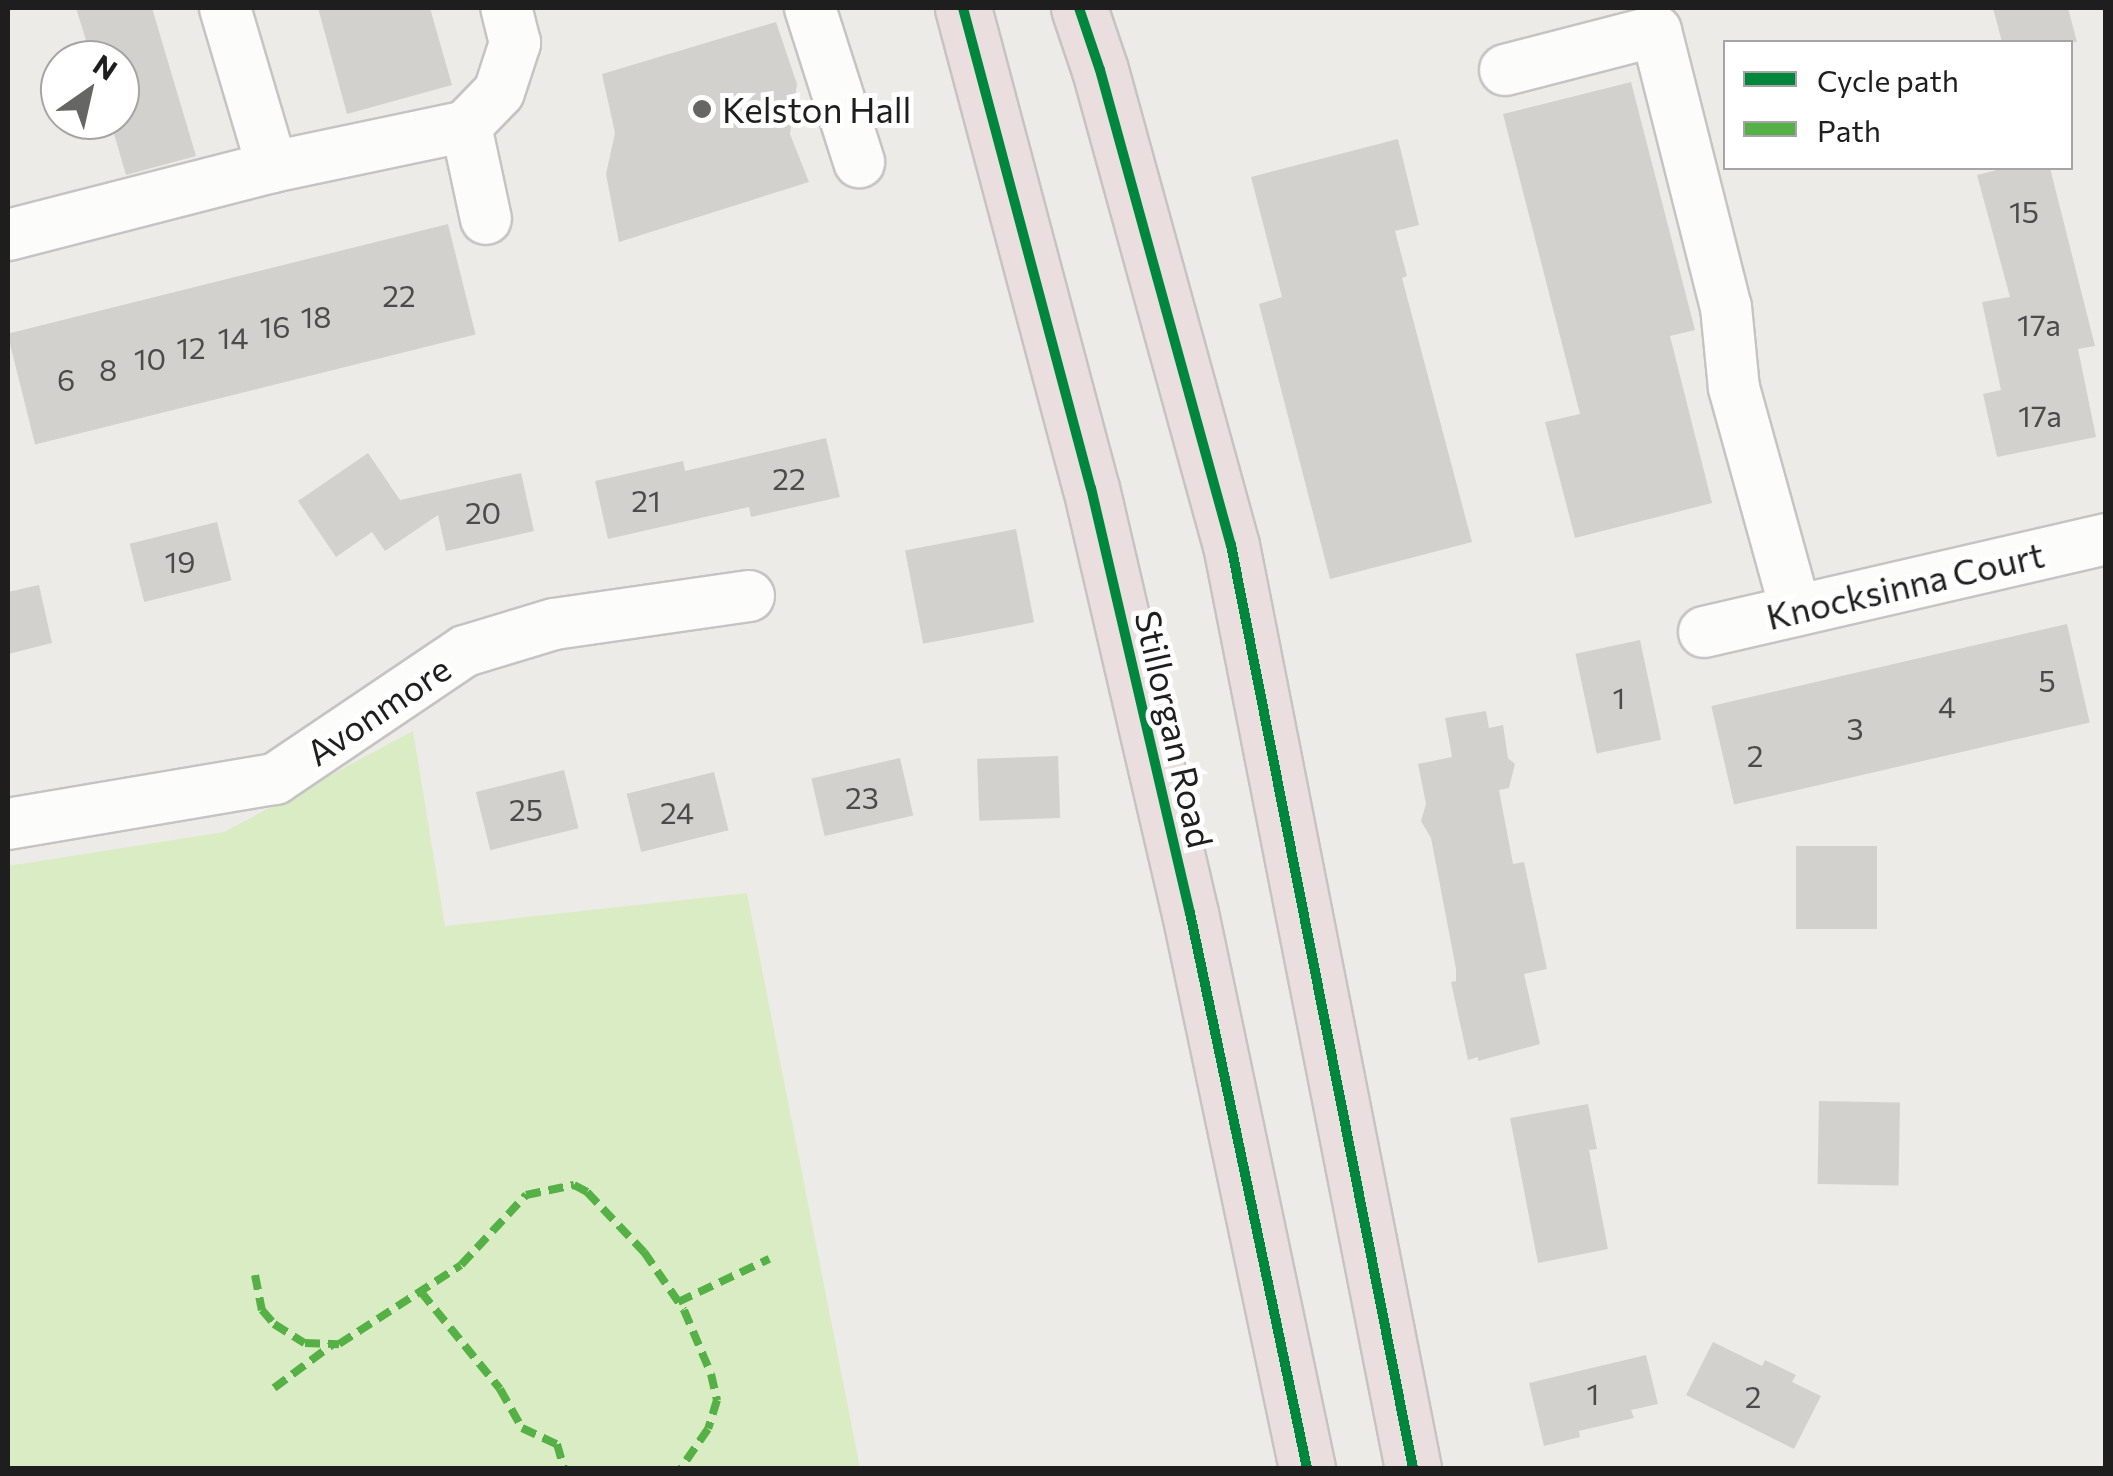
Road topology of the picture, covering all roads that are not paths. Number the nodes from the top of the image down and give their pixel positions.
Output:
1 (225, 8) edge
2 (506, 8) edge
3 (810, 8) edge
4 (963, 8) edge
5 (1079, 8) edge
6 (1505, 70) dead end
7 (466, 126) junction
8 (859, 162) dead end
9 (272, 167) junction
10 (486, 219) dead end
11 (8, 235) edge
12 (2106, 539) edge
13 (749, 596) dead end
14 (1796, 611) junction
15 (1704, 632) dead end
16 (8, 824) edge
17 (1307, 1468) edge
18 (1413, 1468) edge

1 - 9 street
2 - 7 street
3 - 8 street
4 - 17 highway, Stillorgan Road
5 - 18 highway
6 - 14 street
7 - 9 street
7 - 10 street
9 - 11 street
12 - 14 street, Knocksinna Court
13 - 16 street, Avonmore
14 - 15 street, Knocksinna Court

